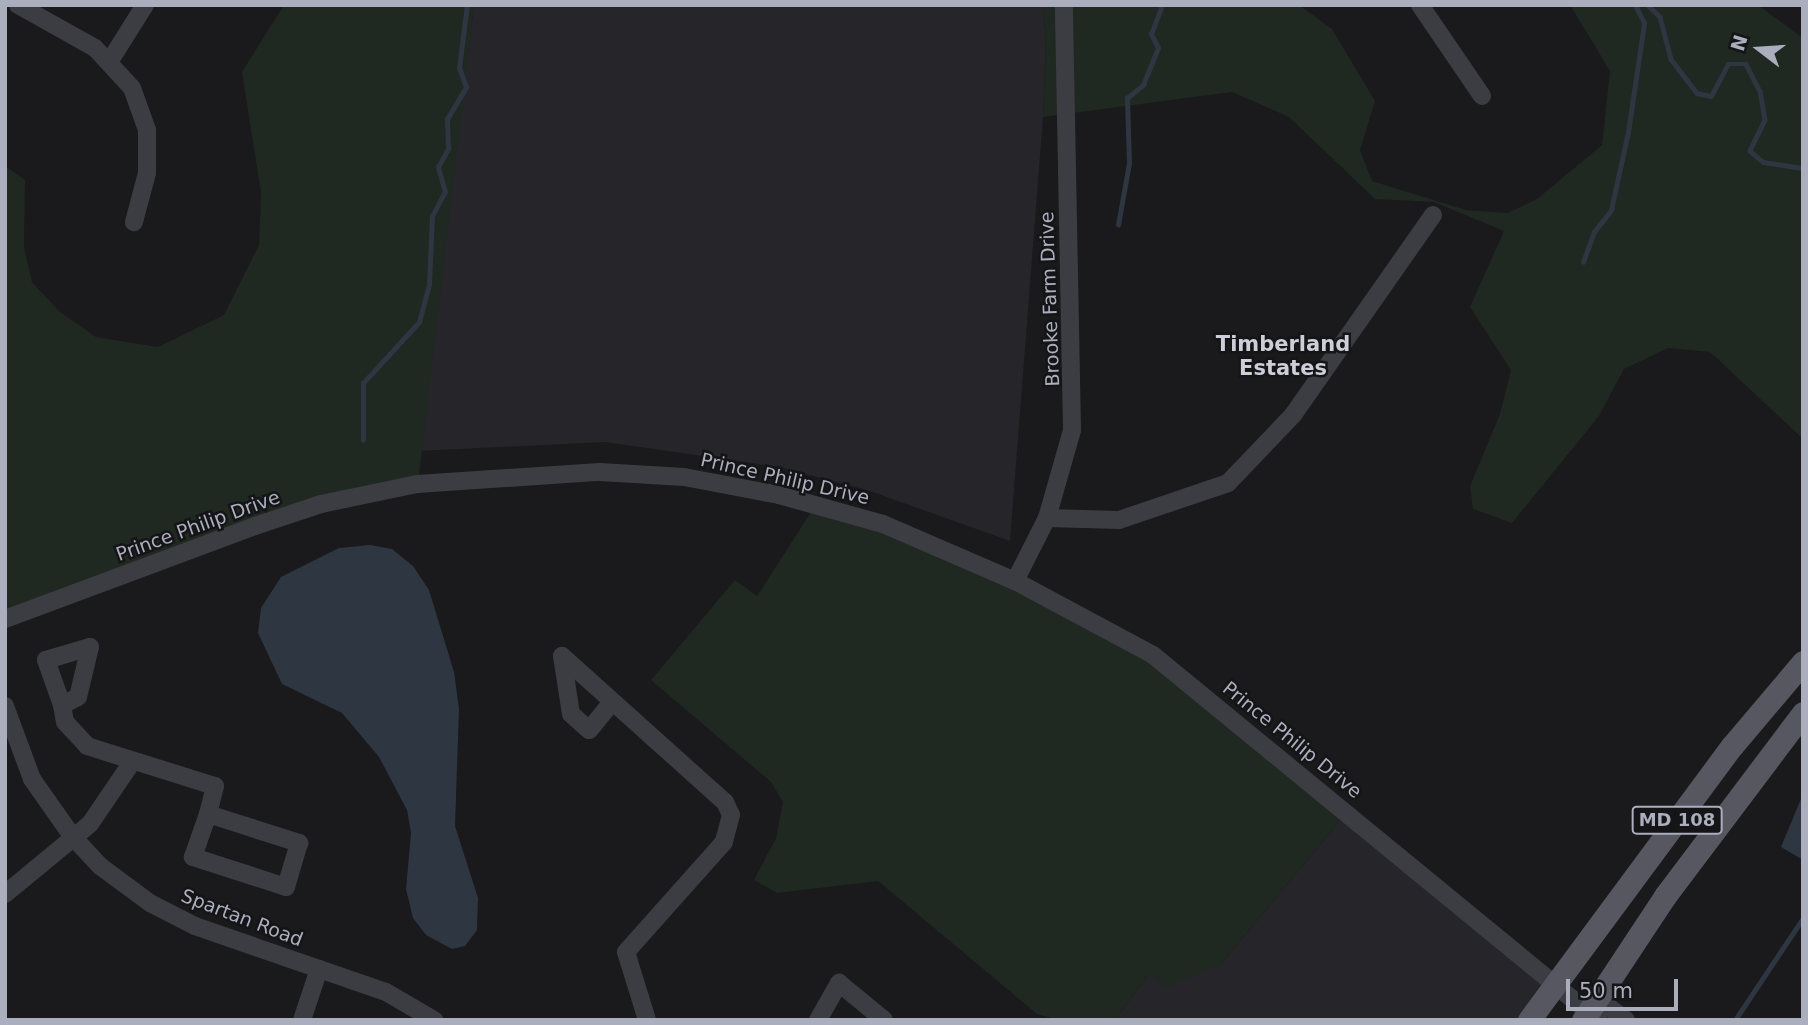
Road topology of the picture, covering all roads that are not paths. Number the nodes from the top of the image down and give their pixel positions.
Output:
1 (18, 5) edge
2 (145, 5) edge
3 (1064, 5) edge
4 (1420, 5) edge
5 (110, 59) junction
6 (1482, 96) dead end
7 (1433, 215) dead end
8 (134, 222) dead end
9 (1047, 518) junction
10 (1015, 581) junction
11 (5, 619) edge
12 (1803, 662) edge
13 (612, 702) dead end
14 (62, 705) dead end
15 (5, 706) edge
16 (1803, 713) edge
17 (132, 762) junction
18 (208, 814) junction
19 (72, 836) junction
20 (5, 894) edge
21 (319, 969) junction
22 (1556, 983) junction
23 (1591, 1016) edge
24 (302, 1020) edge
25 (434, 1020) edge
26 (647, 1020) edge
27 (818, 1020) edge
28 (884, 1020) edge
29 (1529, 1020) edge
30 (1626, 1020) edge

1 - 5 street
2 - 5 street
3 - 9 street, Brooke Farm Drive
4 - 6 street
5 - 8 street
7 - 9 street
9 - 10 street, Brooke Farm Drive
10 - 11 street, Prince Philip Drive
10 - 22 street, Prince Philip Drive
12 - 22 main road, MD 108
13 - 26 street
14 - 17 street
15 - 19 street, Spartan Road
16 - 23 main road, MD 108
17 - 18 street
17 - 19 street
18 - 18 street
19 - 20 street
19 - 21 street, Spartan Road
21 - 24 street
21 - 25 street, Spartan Road
22 - 23 street, Prince Philip Drive
22 - 29 main road, MD 108
23 - 30 street, Prince Philip Drive
27 - 28 street

